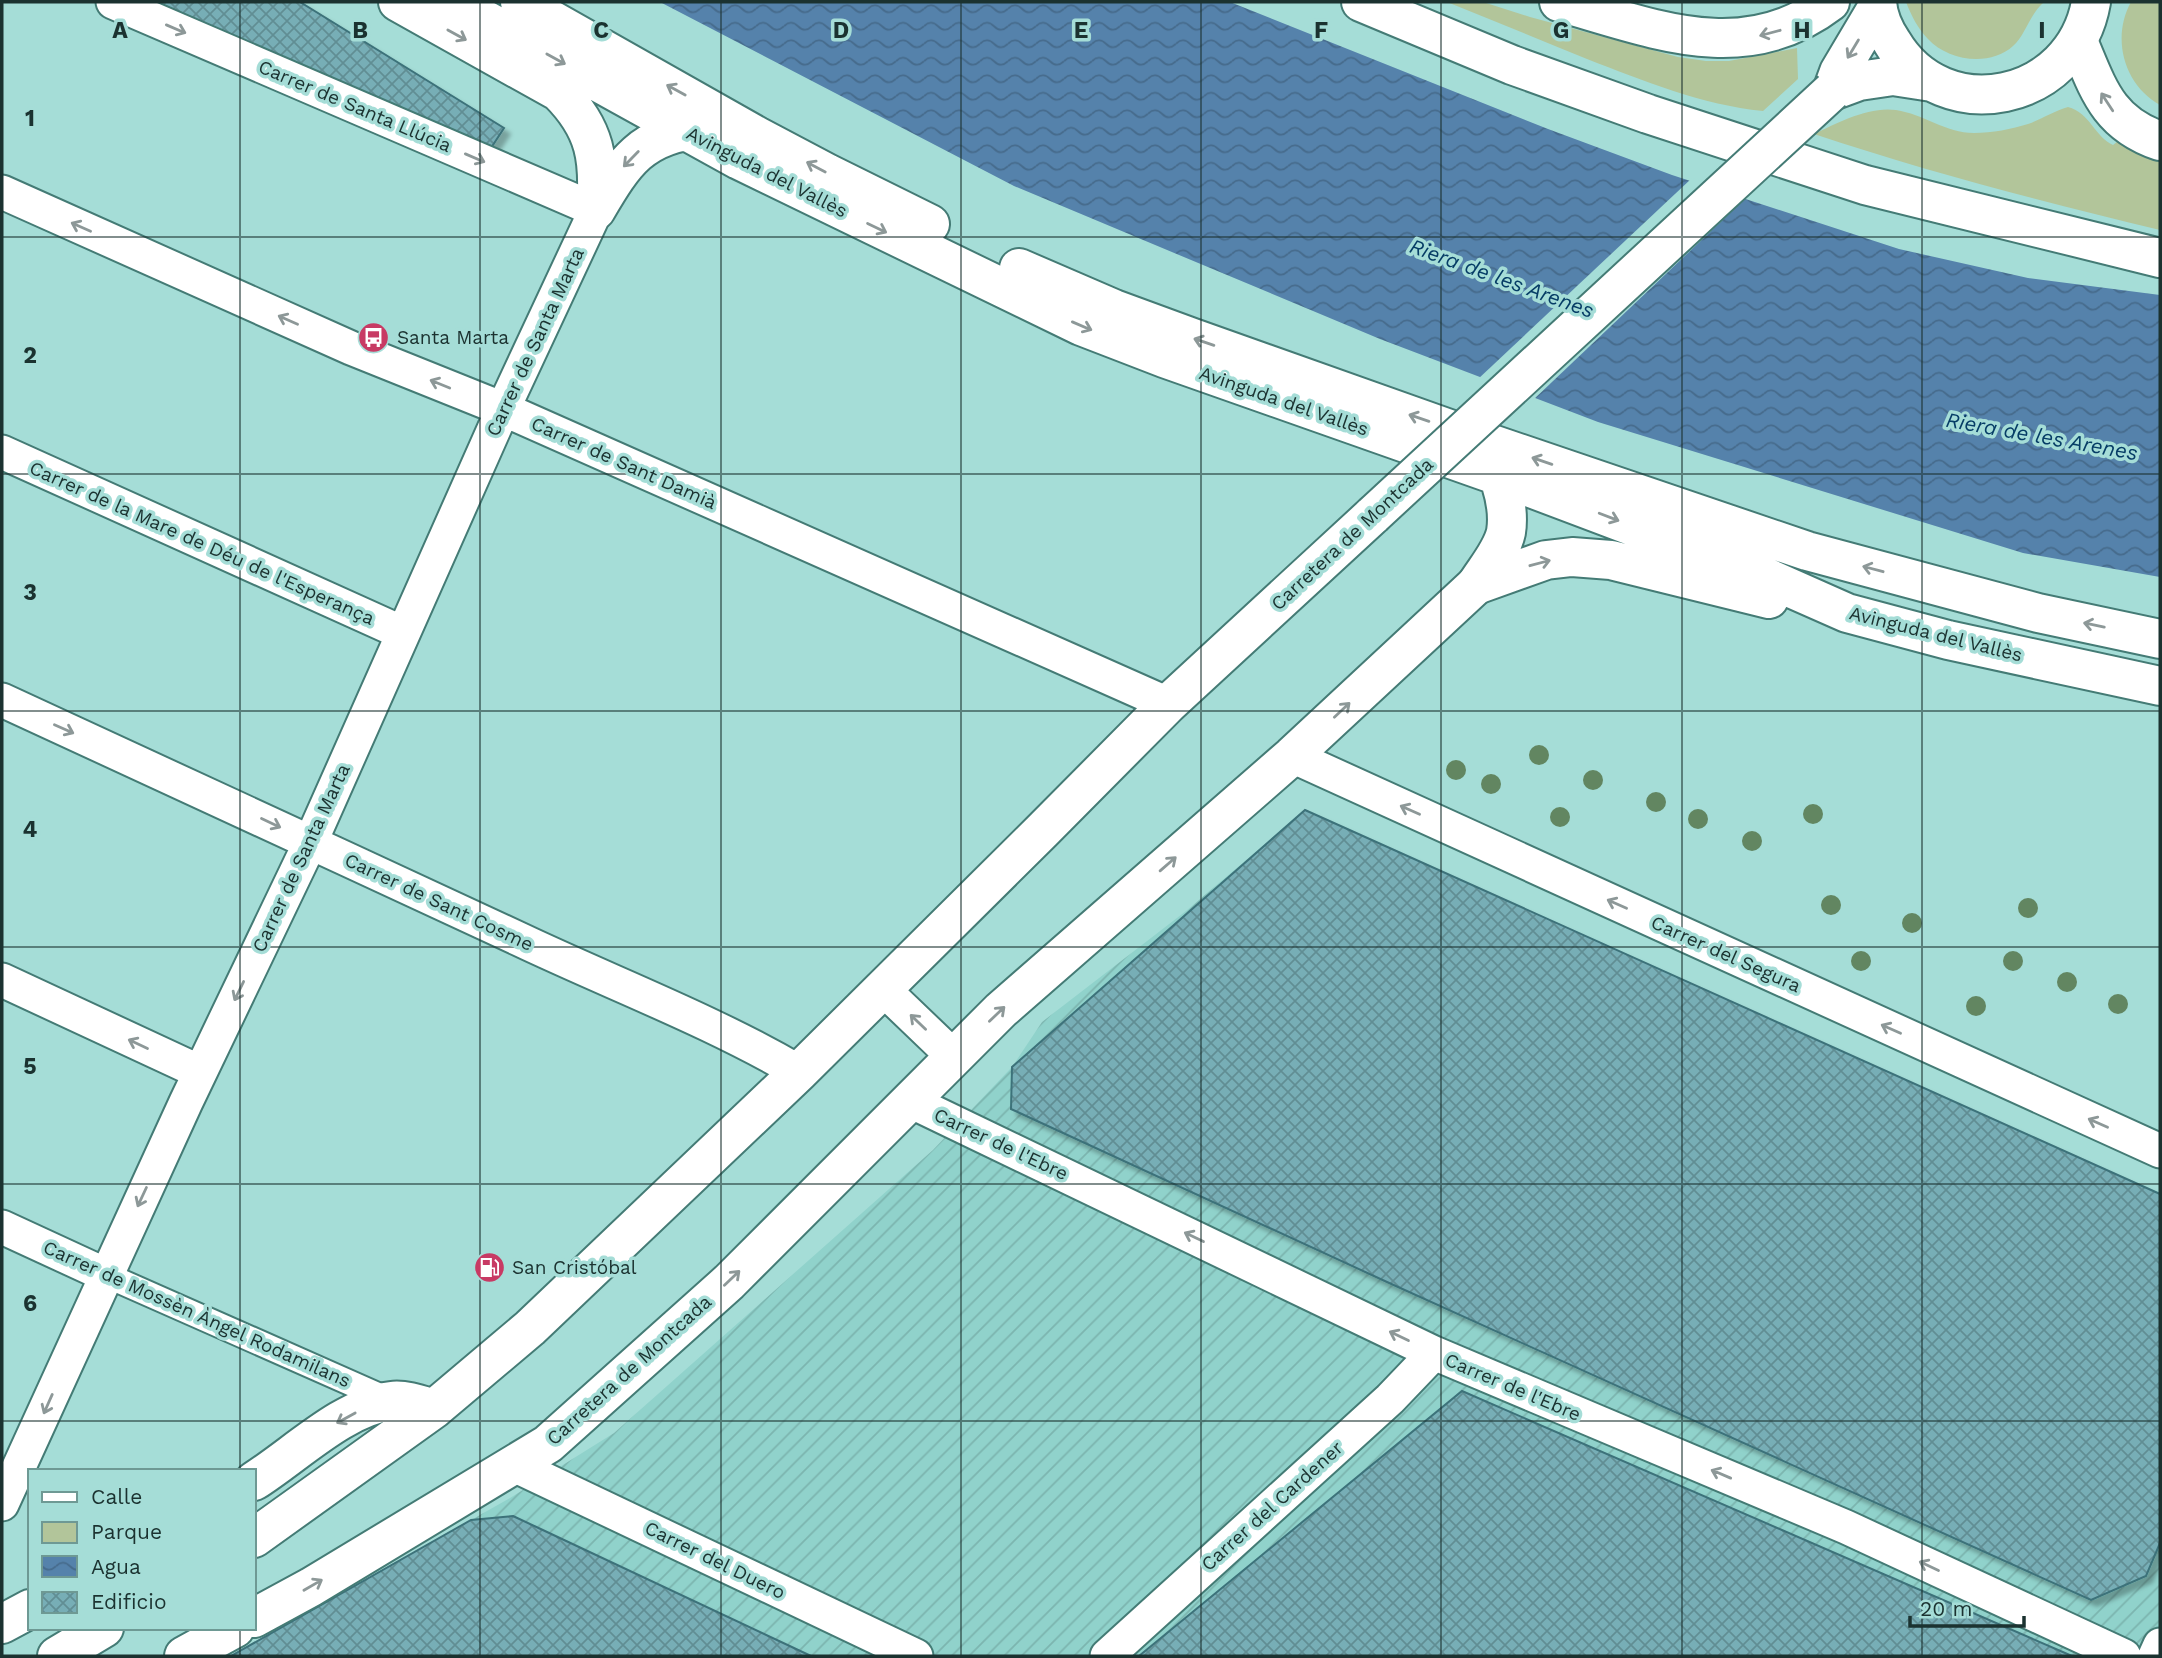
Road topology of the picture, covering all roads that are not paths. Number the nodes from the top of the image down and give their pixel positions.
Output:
1 (113, 2) edge
2 (398, 2) edge
3 (453, 2) edge
4 (520, 2) edge
5 (1360, 2) edge
6 (1559, 2) edge
7 (1830, 2) edge
8 (2091, 2) edge
9 (1877, 5) edge
10 (2078, 41) junction
11 (1933, 82) junction
12 (1832, 91) junction
13 (685, 130) junction
14 (757, 135) junction
15 (2160, 141) edge
16 (2, 192) edge
17 (596, 210) junction
18 (2160, 258) edge
19 (503, 410) junction
20 (1483, 440) junction
21 (2, 452) edge
22 (1499, 476) junction
23 (1476, 585) junction
24 (1847, 613) junction
25 (403, 634) junction
26 (2160, 639) edge
27 (2160, 686) edge
28 (2, 700) edge
29 (1168, 704) junction
30 (1292, 757) junction
31 (312, 841) junction
32 (2, 980) edge
33 (883, 988) junction
34 (954, 1057) junction
35 (200, 1072) junction
36 (799, 1072) junction
37 (910, 1101) junction
38 (2160, 1151) edge
39 (2, 1227) edge
40 (106, 1275) junction
41 (1434, 1353) junction
42 (391, 1401) junction
43 (434, 1409) junction
44 (514, 1465) junction
45 (256, 1480) edge
46 (2, 1504) edge
47 (256, 1537) edge
48 (28, 1610) edge
49 (256, 1617) edge
50 (2, 1623) edge
51 (101, 1630) edge
52 (231, 1630) edge
53 (2160, 1645) edge
54 (57, 1656) edge
55 (184, 1656) edge
56 (916, 1656) edge
57 (1107, 1656) edge
58 (2124, 1656) edge
59 (2155, 1656) edge

1 -> 17 street, Carrer de Santa Llúcia
2 -> 17 main road
3 -> 13 main road, Avinguda del Vallès
14 -> 4 main road, Avinguda del Vallès
5 - 18 main road
7 -> 6 main road
8 - 10 main road
9 - 11 main road
9 -> 12 main road, Carretera de Montcada
10 - 11 main road
15 -> 10 main road
11 - 12 main road, Carretera de Montcada
12 - 29 main road, Carretera de Montcada, bridge
13 - 14 main road
13 -> 17 main road
13 -> 22 main road, Avinguda del Vallès
20 -> 14 main road, Avinguda del Vallès
19 -> 16 street, Carrer de Sant Damià
17 - 19 street, Carrer de Santa Marta
19 - 25 street, Carrer de Santa Marta
19 - 29 street, Carrer de Sant Damià
20 - 22 main road
26 -> 20 main road, Avinguda del Vallès
21 - 25 street, Carrer de la Mare de Déu de l'Esperança
22 - 23 main road
22 -> 24 main road, Avinguda del Vallès
23 -> 24 main road
30 -> 23 main road, Carretera de Montcada
24 - 27 main road, Avinguda del Vallès
25 - 31 street, Carrer de Santa Marta
28 -> 31 street, Carrer de Sant Cosme
29 - 33 main road, Carretera de Montcada
34 -> 30 main road, Carretera de Montcada
38 -> 30 street, Carrer del Segura
31 -> 35 street, Carrer de Santa Marta
31 - 36 street, Carrer de Sant Cosme
35 -> 32 street
34 -> 33 street
33 - 36 main road, Carretera de Montcada
34 - 37 main road, Carretera de Montcada
35 -> 40 street, Carrer de Santa Marta
36 - 43 main road, Carretera de Montcada
41 -> 37 street, Carrer de l'Ebre
44 -> 37 main road, Carretera de Montcada
39 - 40 street, Carrer de Mossèn Àngel Rodamilans
40 - 42 street, Carrer de Mossèn Àngel Rodamilans
40 -> 46 street, Carrer de Santa Marta
41 - 57 street, Carrer del Cardener
58 -> 41 street, Carrer de l'Ebre
42 - 43 main road
42 -> 45 main road
43 - 47 main road, Carretera de Montcada
49 -> 44 main road, Carretera de Montcada
44 - 56 street, Carrer del Duero
48 - 50 main road
51 - 54 main road
52 - 55 main road
53 - 59 street

